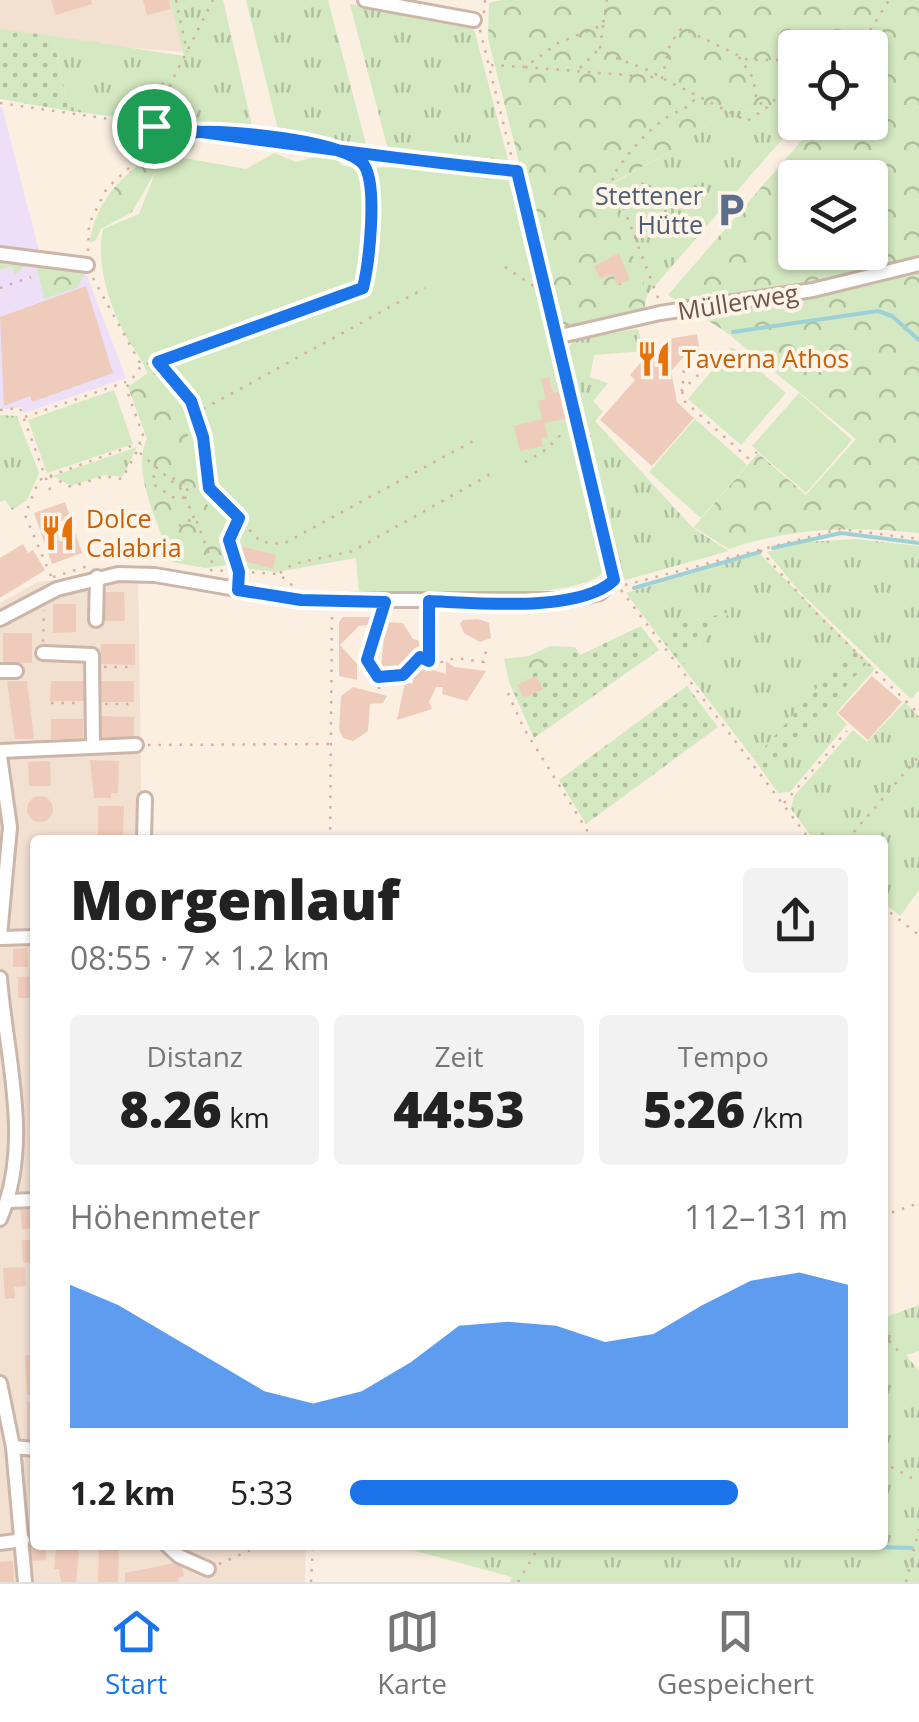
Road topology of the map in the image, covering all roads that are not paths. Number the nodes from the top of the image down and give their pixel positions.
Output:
1 (365, 0) edge
2 (414, 4) edge
3 (474, 20) road end
4 (0, 254) edge
5 (919, 264) edge
6 (87, 266) road end
7 (97, 577) junction
8 (0, 618) edge
9 (96, 620) dead end
10 (43, 654) dead end
11 (16, 670) dead end
12 (0, 671) edge
13 (136, 745) road end
14 (93, 746) junction
15 (0, 753) edge
16 (145, 799) dead end
17 (144, 835) edge
18 (4, 858) edge
19 (0, 937) edge
20 (30, 937) edge
21 (0, 978) edge
22 (30, 1200) edge
23 (8, 1201) junction
24 (0, 1219) edge
25 (0, 1382) edge
26 (6, 1432) edge
27 (14, 1447) junction
28 (30, 1448) edge
29 (23, 1540) junction
30 (0, 1543) edge
31 (172, 1550) edge
32 (208, 1569) road end
33 (25, 1582) edge

1 - 2 street
2 - 3 street
4 - 6 street
5 - 7 street, Müllerweg
7 - 8 street
7 - 9 street
10 - 14 street
11 - 12 street
13 - 14 street
14 - 15 street
15 - 18 street
16 - 17 street
18 - 19 street
19 - 20 street
21 - 23 street
22 - 23 street
23 - 24 street
25 - 26 street
26 - 27 street
27 - 28 street
27 - 29 street
29 - 30 street
29 - 33 street
31 - 32 street

